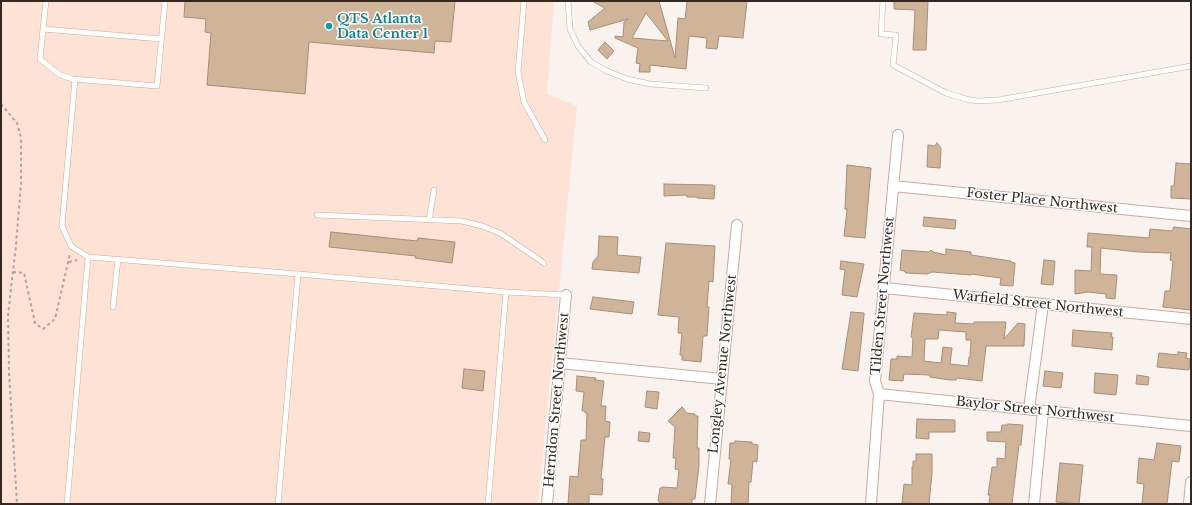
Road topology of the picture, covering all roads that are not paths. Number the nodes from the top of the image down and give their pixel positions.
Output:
1 (46, 1) edge
2 (165, 1) edge
3 (524, 1) edge
4 (568, 1) edge
5 (883, 1) edge
6 (43, 29) junction
7 (162, 39) junction
8 (1191, 66) edge
9 (75, 79) junction
10 (706, 88) dead end
11 (898, 135) dead end
12 (545, 140) dead end
13 (893, 186) junction
14 (434, 190) dead end
15 (317, 215) dead end
16 (1191, 216) edge
17 (430, 220) junction
18 (737, 225) dead end
19 (88, 257) junction
20 (118, 259) junction
21 (544, 263) dead end
22 (298, 274) junction
23 (884, 288) junction
24 (506, 292) junction
25 (566, 295) joint
26 (1043, 304) junction
27 (113, 307) dead end
28 (1191, 319) edge
29 (560, 362) junction
30 (722, 379) junction
31 (879, 394) junction
32 (1029, 409) junction
33 (1043, 411) junction
34 (1191, 426) edge
35 (1191, 482) edge
36 (67, 504) edge
37 (278, 504) edge
38 (488, 504) edge
39 (547, 504) edge
40 (710, 504) edge
41 (870, 504) edge
42 (1034, 504) edge
43 (1189, 504) edge

1 - 6 lane
2 - 7 lane
3 - 12 lane
4 - 10 lane
5 - 8 lane
6 - 7 lane
6 - 9 lane
7 - 9 lane
9 - 19 lane
11 - 13 street, Tilden Street Northwest
13 - 16 street, Foster Place Northwest
13 - 23 street, Tilden Street Northwest
14 - 17 lane
15 - 17 lane
17 - 21 lane
18 - 30 street, Longley Avenue Northwest
19 - 20 lane
19 - 36 lane
20 - 22 lane
20 - 27 lane
22 - 24 lane
22 - 37 lane
23 - 26 street, Warfield Street Northwest
23 - 31 street, Tilden Street Northwest
24 - 25 lane
24 - 38 lane
25 - 29 street, Herndon Street Northwest
26 - 28 street, Warfield Street Northwest
26 - 32 street
29 - 30 street
29 - 39 street, Herndon Street Northwest
30 - 40 street, Longley Avenue Northwest
31 - 32 street, Baylor Street Northwest
31 - 41 street, Tilden Street Northwest
32 - 33 street, Baylor Street Northwest
33 - 34 street, Baylor Street Northwest
33 - 42 street
35 - 43 street

